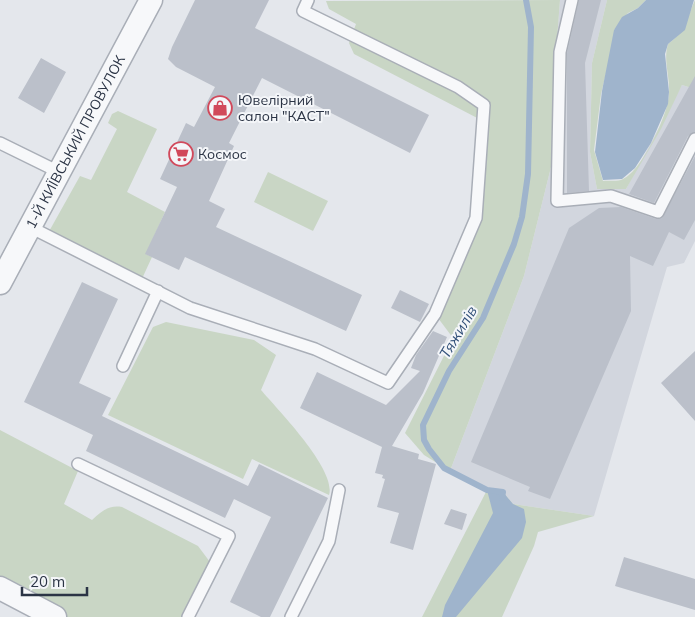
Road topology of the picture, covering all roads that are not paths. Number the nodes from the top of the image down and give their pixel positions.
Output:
1 (151, 0) edge
2 (308, 0) edge
3 (572, 0) edge
4 (695, 139) edge
5 (0, 143) edge
6 (59, 172) junction
7 (30, 227) junction
8 (0, 283) edge
9 (158, 291) junction
10 (123, 366) dead end
11 (78, 464) dead end
12 (339, 490) dead end
13 (0, 588) edge
14 (55, 617) edge
15 (188, 617) edge
16 (291, 617) edge

1 - 6 street, 1-Й КИЇВСЬКИЙ ПРОВУЛОК
2 - 9 lane
3 - 4 lane
5 - 6 lane
6 - 7 street, 1-Й КИЇВСЬКИЙ ПРОВУЛОК
7 - 8 street, 1-Й КИЇВСЬКИЙ ПРОВУЛОК
7 - 9 lane
9 - 10 lane
11 - 15 lane
12 - 16 lane
13 - 14 street

